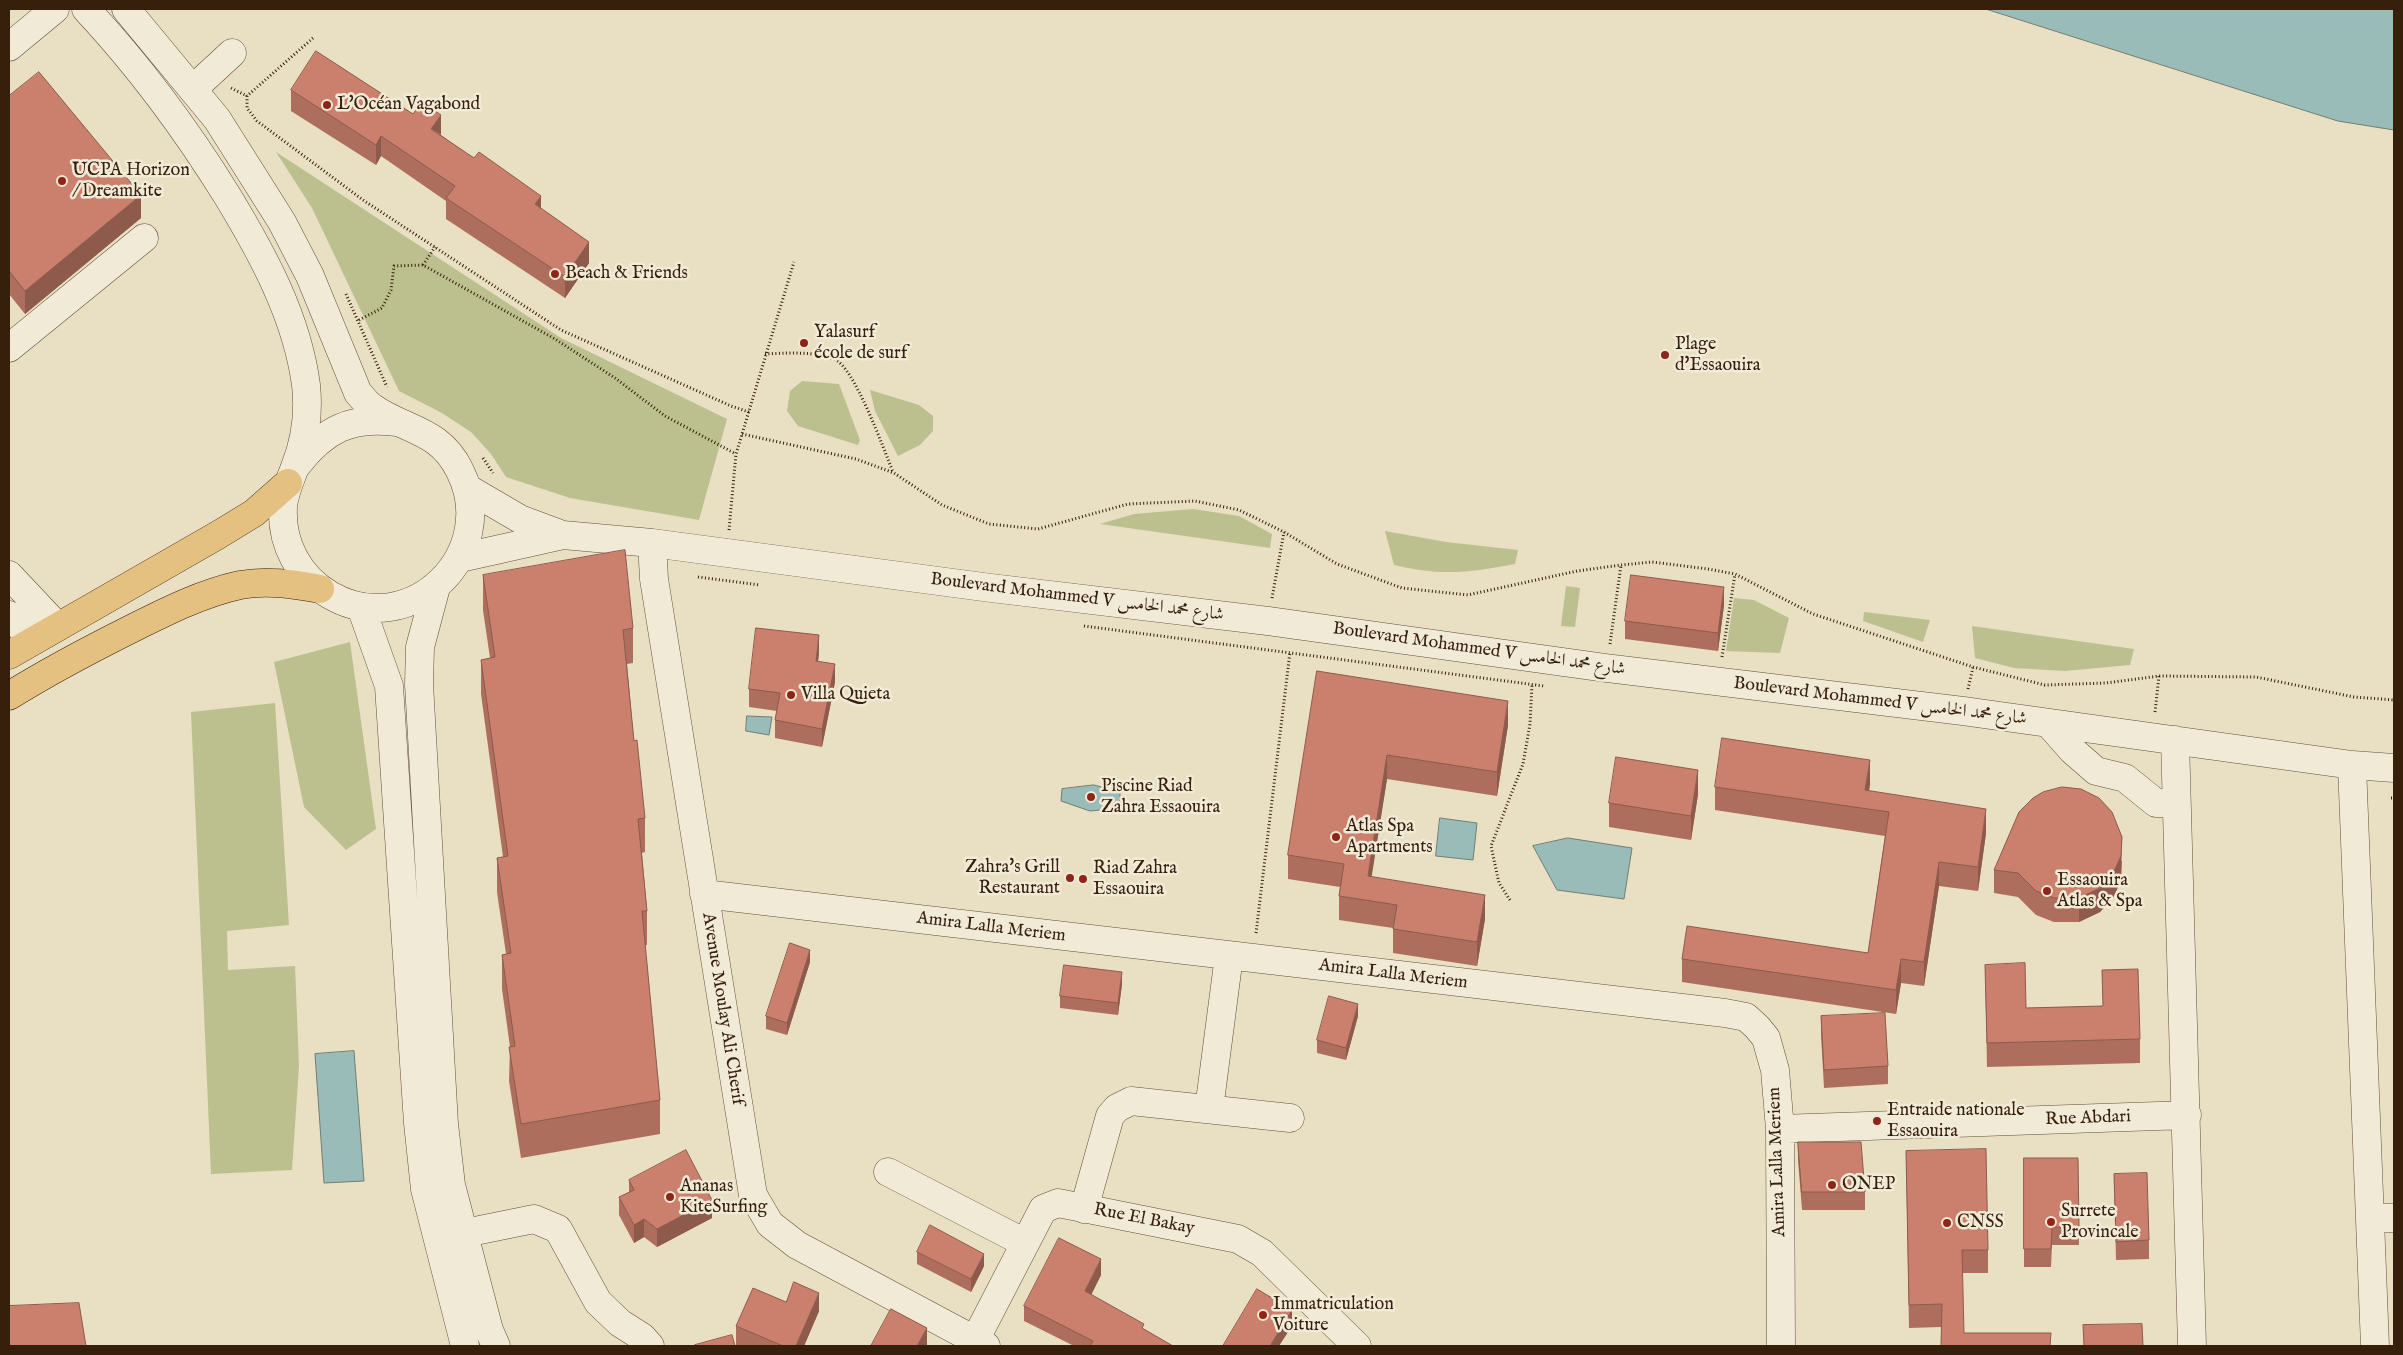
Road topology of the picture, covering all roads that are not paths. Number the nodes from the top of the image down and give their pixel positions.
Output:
1 (55, 9) edge
2 (86, 9) edge
3 (126, 9) edge
4 (9, 47) edge
5 (232, 53) dead end
6 (193, 89) junction
7 (144, 238) dead end
8 (10, 345) edge
9 (400, 422) junction
10 (292, 475) junction
11 (467, 488) junction
12 (563, 535) junction
13 (652, 543) junction
14 (460, 558) junction
15 (9, 575) edge
16 (436, 587) junction
17 (320, 589) junction
18 (361, 607) junction
19 (9, 615) edge
20 (57, 626) junction
21 (33, 640) junction
22 (9, 655) edge
23 (9, 696) edge
24 (2049, 724) junction
25 (2162, 739) junction
26 (2352, 764) junction
27 (2394, 768) edge
28 (2176, 804) junction
29 (704, 894) junction
30 (1241, 957) junction
31 (1209, 1109) junction
32 (2187, 1116) junction
33 (1290, 1118) dead end
34 (1780, 1129) junction
35 (888, 1172) dead end
36 (1084, 1209) junction
37 (2382, 1218) edge
38 (464, 1233) junction
39 (1025, 1243) junction
40 (978, 1344) edge
41 (465, 1346) edge
42 (496, 1346) edge
43 (650, 1346) edge
44 (1358, 1346) edge
45 (1781, 1346) edge
46 (2192, 1346) edge
47 (2375, 1346) edge

1 - 4 street
2 - 10 street
3 - 6 street
5 - 6 street
6 - 9 street
7 - 8 street
9 - 10 street
9 - 11 street
10 - 17 street
10 - 20 highway
11 - 12 street
11 - 14 street
12 - 13 street, Boulevard Mohammed V شارع محمد الخامس
12 - 14 street
13 - 24 street, Boulevard Mohammed V شارع محمد الخامس
13 - 29 street, Avenue Moulay Ali Cherif
14 - 16 street
15 - 20 street
16 - 18 street
16 - 38 street
17 - 18 street
17 - 23 highway
18 - 41 street
19 - 21 street
20 - 21 highway
21 - 22 highway
24 - 25 street, Boulevard Mohammed V شارع محمد الخامس
24 - 28 street
25 - 26 street, Boulevard Mohammed V شارع محمد الخامس
25 - 28 street
26 - 27 street, Boulevard Mohammed V شارع محمد الخامس
26 - 37 street
28 - 32 street
29 - 30 street, Amira Lalla Meriem
29 - 40 street, Avenue Moulay Ali Cherif
30 - 31 street
30 - 34 street, Amira Lalla Meriem
31 - 33 street
31 - 36 street
32 - 34 street, Rue Abdari
32 - 46 street
34 - 45 street, Amira Lalla Meriem
35 - 39 street
36 - 39 street, Rue El Bakay
36 - 44 street, Rue El Bakay
37 - 47 street
38 - 42 street
38 - 43 street
39 - 40 street, Rue El Bakay

